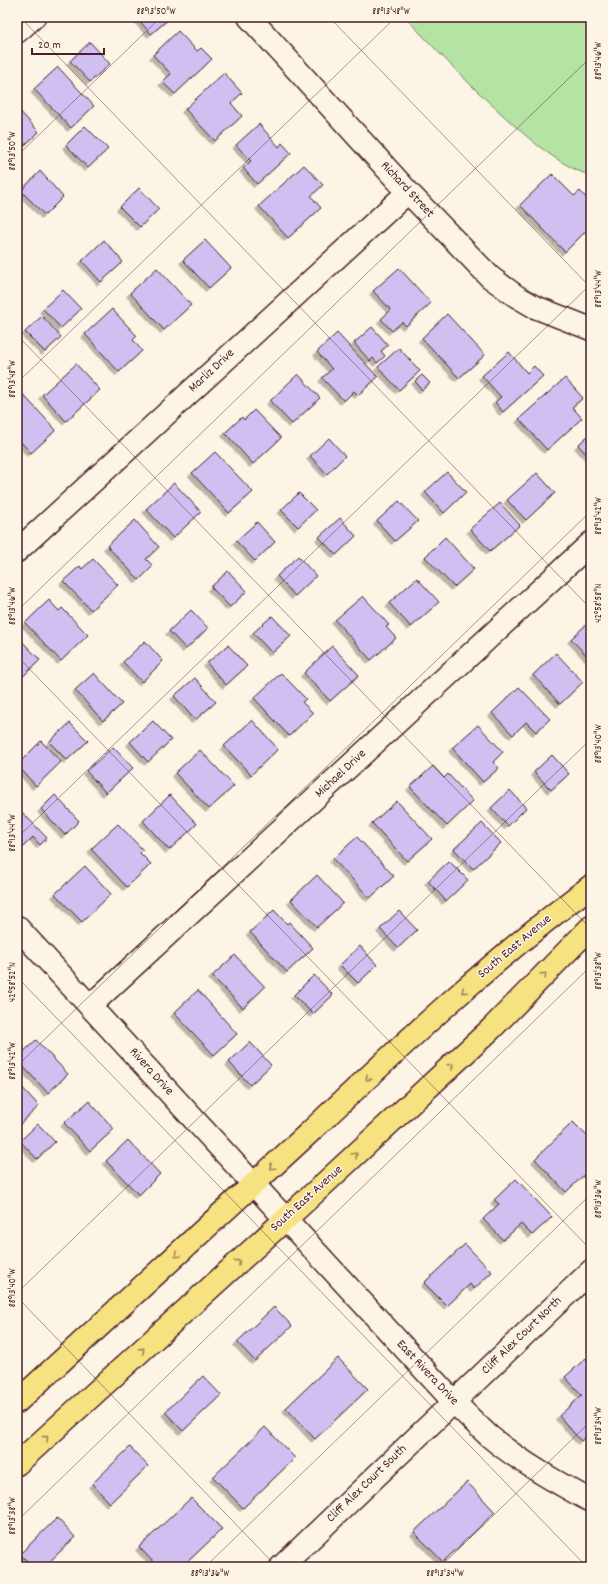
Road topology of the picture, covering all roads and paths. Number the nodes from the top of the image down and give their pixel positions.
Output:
1 (34, 17) edge
2 (249, 17) edge
3 (17, 32) edge
4 (408, 192) junction
5 (591, 329) edge
6 (591, 543) edge
7 (17, 551) edge
8 (591, 886) edge
9 (17, 927) edge
10 (591, 927) edge
11 (90, 1006) junction
12 (253, 1184) junction
13 (285, 1219) junction
14 (591, 1271) edge
15 (453, 1401) junction
16 (17, 1402) edge
17 (17, 1464) edge
18 (591, 1501) edge
19 (281, 1567) edge

1 - 3 street
2 - 4 street, Richard Street
4 - 5 street, Richard Street
4 - 7 street, Marliz Drive
6 - 11 street, Michael Drive
8 -> 12 main road, South East Avenue
9 - 11 street, Rivera Drive
13 -> 10 main road, South East Avenue
11 - 12 street, Rivera Drive
12 - 13 street, Rivera Drive
12 -> 16 main road, South East Avenue
13 - 15 street, East Rivera Drive
17 -> 13 main road, South East Avenue
14 - 15 street, Cliff Alex Court North
15 - 18 street, East Rivera Drive
15 - 19 street, Cliff Alex Court South

